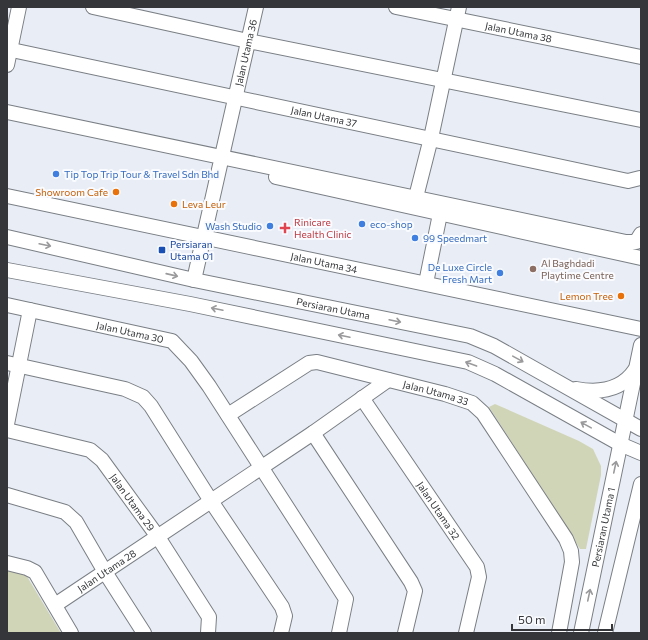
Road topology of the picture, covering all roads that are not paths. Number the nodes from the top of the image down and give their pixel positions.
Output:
1 (19, 7) edge
2 (93, 7) edge
3 (256, 7) edge
4 (396, 7) edge
5 (457, 13) edge
6 (248, 41) junction
7 (9, 50) edge
8 (641, 57) edge
9 (7, 66) edge
10 (443, 79) junction
11 (236, 97) junction
12 (7, 112) edge
13 (7, 118) edge
14 (641, 120) edge
15 (431, 138) junction
16 (221, 161) junction
17 (641, 178) edge
18 (7, 196) edge
19 (416, 197) junction
20 (440, 214) junction
21 (641, 234) edge
22 (202, 237) junction
23 (7, 238) edge
24 (641, 258) edge
25 (7, 270) edge
26 (194, 280) junction
27 (426, 283) junction
28 (7, 305) edge
29 (30, 310) junction
30 (641, 329) edge
31 (641, 345) edge
32 (13, 364) edge
33 (636, 370) junction
34 (388, 380) junction
35 (569, 388) junction
36 (362, 398) junction
37 (228, 415) junction
38 (625, 421) junction
39 (7, 424) edge
40 (641, 429) edge
41 (7, 430) edge
42 (313, 433) junction
43 (620, 444) junction
44 (641, 454) edge
45 (262, 468) junction
46 (641, 484) edge
47 (7, 495) edge
48 (211, 501) junction
49 (641, 504) edge
50 (158, 536) junction
51 (624, 556) junction
52 (7, 563) edge
53 (105, 572) junction
54 (55, 605) junction
55 (71, 633) edge
56 (144, 633) edge
57 (208, 633) edge
58 (281, 633) edge
59 (339, 633) edge
60 (405, 633) edge
61 (466, 633) edge
62 (559, 633) edge
63 (581, 633) edge
64 (605, 633) edge

1 - 7 street
2 - 6 street
3 - 6 street, Jalan Utama 36
4 - 5 street, Jalan Utama 38
5 - 8 street, Jalan Utama 38
5 - 10 street
6 - 10 street
6 - 11 street, Jalan Utama 36
7 - 9 street
7 - 11 street, Jalan Utama 37
10 - 14 street
10 - 15 street
11 - 15 street, Jalan Utama 37
11 - 16 street, Jalan Utama 36
12 - 16 street
13 - 16 street
15 - 17 street, Jalan Utama 37
15 - 19 street
16 - 19 street
16 - 20 street
16 - 22 street, Jalan Utama 36
18 - 22 street, Jalan Utama 34
19 - 21 street
20 - 24 street
20 - 27 street
22 - 26 street, Jalan Utama 36
22 - 27 street, Jalan Utama 34
23 -> 26 street, Persiaran Utama
43 -> 25 street
26 -> 35 street, Persiaran Utama
27 - 30 street, Jalan Utama 34
28 - 29 street, Jalan Utama 30
29 - 32 street
29 - 37 street, Jalan Utama 30
31 - 33 street, Persiaran Utama 1
32 - 39 street
32 - 48 street
33 - 35 street
33 - 38 street, Persiaran Utama 1
34 - 36 street
34 - 37 street, Jalan Utama 33
34 - 62 street, Jalan Utama 33
35 - 38 street, Persiaran Utama
36 - 42 street
36 - 61 street, Jalan Utama 32
37 - 45 street, Jalan Utama 30
38 - 40 street, Persiaran Utama
38 - 43 street, Persiaran Utama 1
41 - 50 street, Jalan Utama 29
42 - 45 street
42 - 60 street
43 - 44 street
63 -> 43 street, Persiaran Utama 1
45 - 48 street
45 - 59 street, Jalan Utama 30
46 - 51 street
47 - 53 street
48 - 50 street
48 - 58 street
49 - 51 street
50 - 53 street, Jalan Utama 28
50 - 57 street, Jalan Utama 29
51 - 64 street
52 - 54 street
53 - 54 street, Jalan Utama 28
53 - 56 street
54 - 55 street

